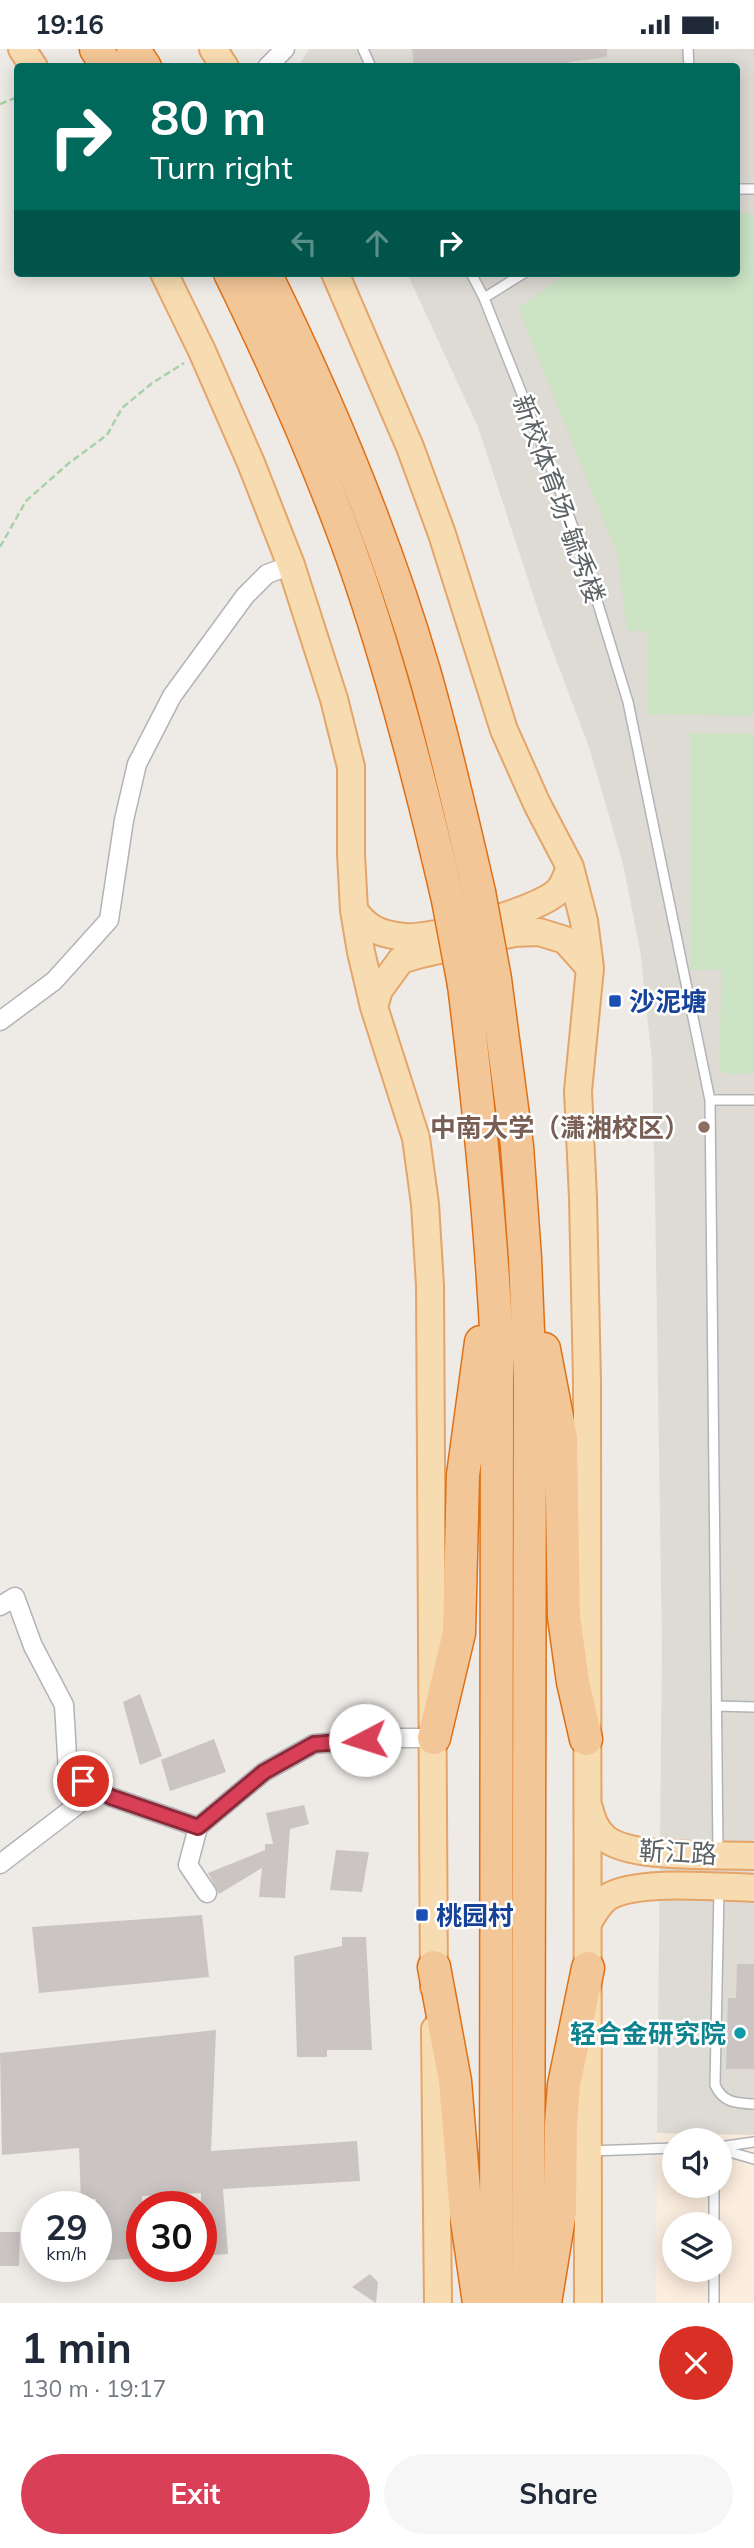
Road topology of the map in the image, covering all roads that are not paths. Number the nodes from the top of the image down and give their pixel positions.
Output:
1 (285, 49) edge
2 (271, 63) edge
3 (166, 277) edge
4 (232, 277) edge
5 (267, 277) edge
6 (337, 277) edge
7 (473, 277) edge
8 (518, 277) edge
9 (484, 298) junction
10 (291, 565) junction
11 (570, 867) junction
12 (354, 910) junction
13 (590, 968) junction
14 (374, 1007) junction
15 (0, 1021) edge
16 (710, 1100) junction
17 (754, 1100) edge
18 (525, 1258) junction
19 (493, 1261) junction
20 (0, 1606) edge
21 (717, 1706) junction
22 (754, 1707) edge
23 (434, 1738) junction
24 (586, 1739) junction
25 (98, 1789) junction
26 (587, 1801) junction
27 (198, 1827) junction
28 (719, 1854) junction
29 (754, 1856) edge
30 (0, 1864) edge
31 (719, 1887) junction
32 (754, 1888) edge
33 (207, 1893) dead end
34 (588, 1923) junction
35 (434, 1967) junction
36 (588, 1968) junction
37 (754, 2104) edge
38 (754, 2142) edge
39 (732, 2146) edge
40 (662, 2148) edge
41 (588, 2151) junction
42 (732, 2152) edge
43 (754, 2159) edge
44 (714, 2282) edge
45 (438, 2303) edge
46 (479, 2303) edge
47 (496, 2303) edge
48 (528, 2303) edge
49 (545, 2303) edge
50 (588, 2303) edge
51 (714, 2303) edge

1 - 2 street
3 - 10 main road
4 - 19 highway, bridge
5 - 18 highway, bridge
6 - 11 main road
7 - 9 lane, 新校体育场-毓秀楼
8 - 9 lane
9 - 16 lane, 新校体育场-毓秀楼
10 - 12 main road
10 - 15 street
11 - 12 main road
11 - 13 main road
12 - 14 main road
13 - 14 main road
13 - 24 main road
14 - 23 main road
16 - 17 lane
16 - 21 lane, 新校体育场-毓秀楼
18 - 24 highway
18 - 48 highway
19 - 23 highway
19 - 47 highway
20 - 25 street
21 - 22 lane
21 - 28 lane, 新校体育场-毓秀楼
23 - 27 street
23 - 35 main road
24 - 26 main road
25 - 27 street
25 - 30 street
26 - 28 main road, 靳江路
26 - 34 main road
27 - 33 street
28 - 29 main road, 靳江路
31 - 32 main road, 靳江路
31 - 34 main road, 靳江路
31 - 37 lane
34 - 36 main road
35 - 45 main road
35 - 46 highway
36 - 41 main road
36 - 49 highway
38 - 39 lane
40 - 41 lane
41 - 50 main road
42 - 43 lane
44 - 51 lane

